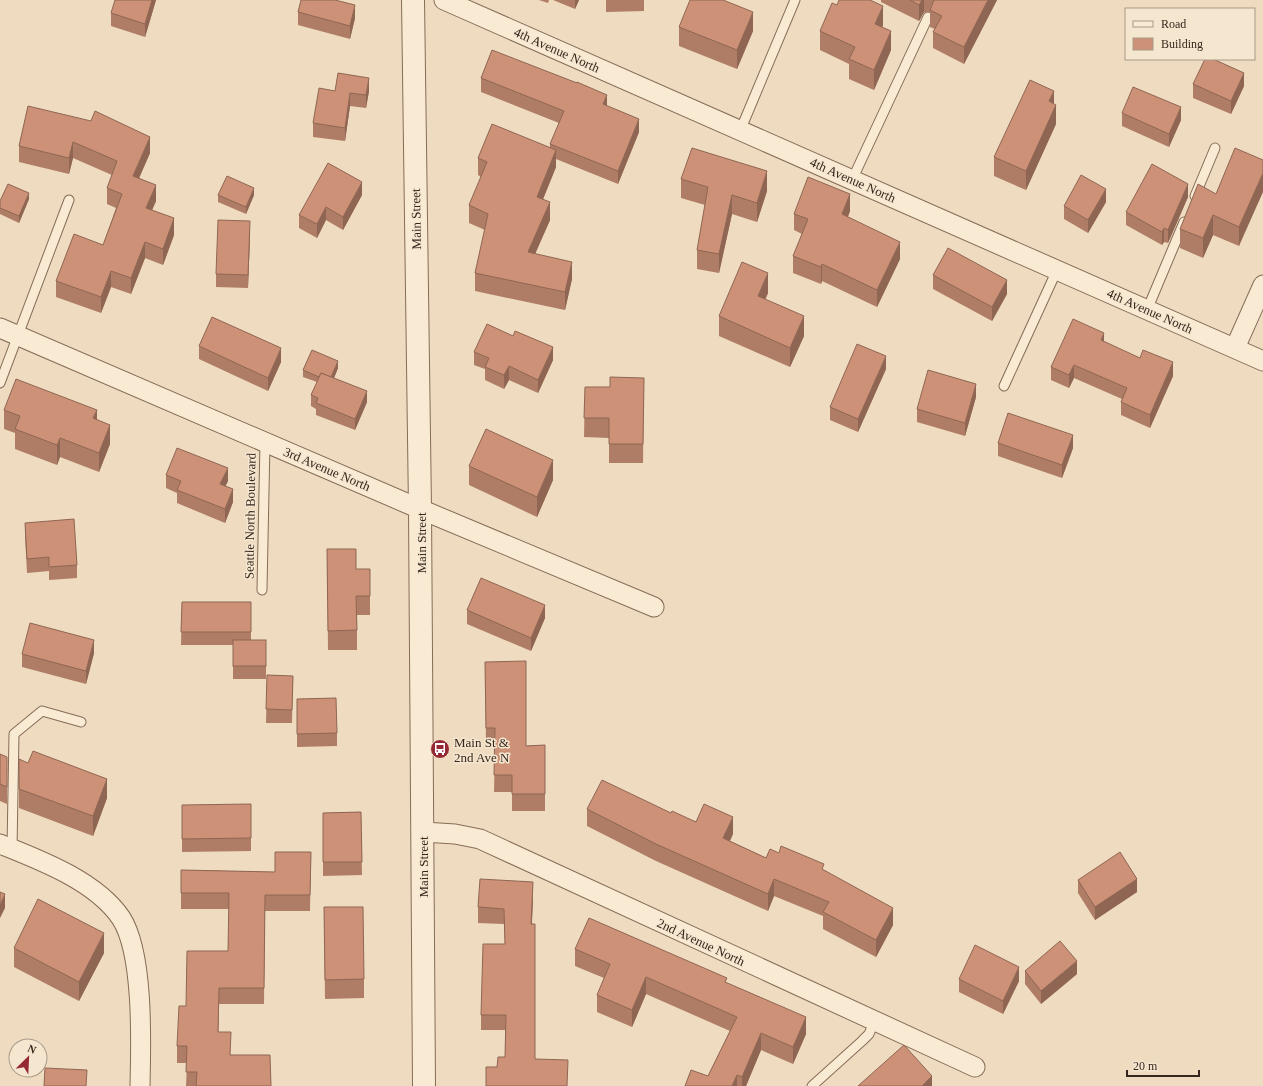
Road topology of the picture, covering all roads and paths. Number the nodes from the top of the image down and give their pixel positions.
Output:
1 (413, 0) edge
2 (444, 0) edge
3 (795, 0) edge
4 (928, 17) dead end
5 (740, 131) junction
6 (1215, 148) dead end
7 (852, 180) junction
8 (69, 200) dead end
9 (1057, 270) junction
10 (1263, 285) edge
11 (1147, 310) junction
12 (0, 328) edge
13 (18, 336) junction
14 (1234, 348) junction
15 (1263, 361) edge
16 (0, 383) edge
17 (1004, 386) dead end
18 (265, 442) junction
19 (420, 509) junction
20 (262, 590) dead end
21 (654, 607) dead end
22 (81, 722) dead end
23 (423, 832) junction
24 (6, 846) edge
25 (874, 1022) junction
26 (975, 1067) dead end
27 (140, 1086) edge
28 (424, 1086) edge
29 (812, 1086) edge

1 - 19 street, Main Street
2 - 5 street, 4th Avenue North
3 - 5 lane
4 - 7 lane
5 - 7 street, 4th Avenue North
6 - 11 lane
7 - 9 street, 4th Avenue North
8 - 13 lane
9 - 11 street, 4th Avenue North
9 - 17 lane
10 - 14 street
11 - 14 street, 4th Avenue North
12 - 13 street, 3rd Avenue North
13 - 16 lane
13 - 18 street, 3rd Avenue North
14 - 15 street, 4th Avenue North
18 - 19 street, 3rd Avenue North
18 - 20 lane, Seattle North Boulevard
19 - 21 street, 3rd Avenue North
19 - 23 street, Main Street
22 - 24 lane
23 - 25 street, 2nd Avenue North
23 - 28 street, Main Street
24 - 27 street
25 - 26 street, 2nd Avenue North
25 - 29 lane

